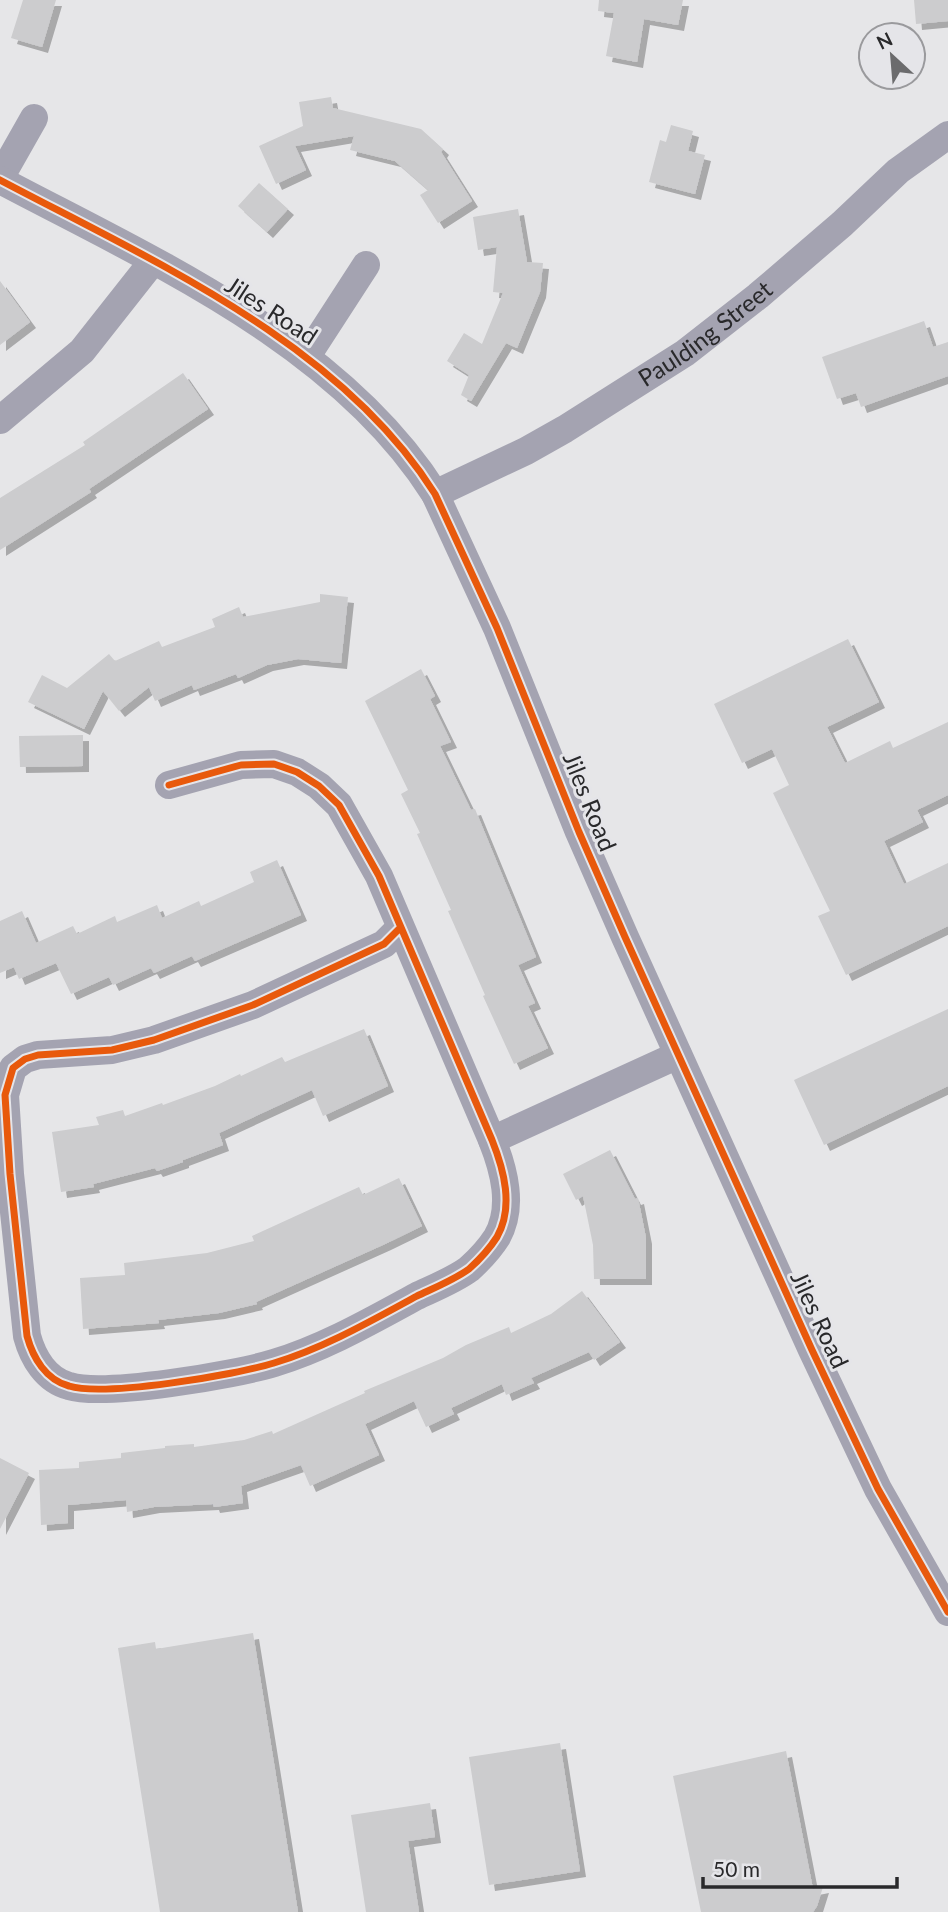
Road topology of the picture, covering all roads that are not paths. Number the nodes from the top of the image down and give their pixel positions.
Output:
1 (34, 118) dead end
2 (948, 135) edge
3 (0, 179) edge
4 (153, 261) junction
5 (366, 265) dead end
6 (307, 356) junction
7 (0, 420) edge
8 (435, 494) junction
9 (169, 785) dead end
10 (400, 928) junction
11 (678, 1055) junction
12 (492, 1140) junction
13 (948, 1612) edge

1 - 3 street
2 - 8 street, Paulding Street
3 - 4 street, Jiles Road
4 - 6 street, Jiles Road
4 - 7 street
5 - 6 street
6 - 8 street, Jiles Road
8 - 11 street, Jiles Road
9 - 10 street
10 - 12 street
10 - 12 street
11 - 12 street
11 - 13 street, Jiles Road

